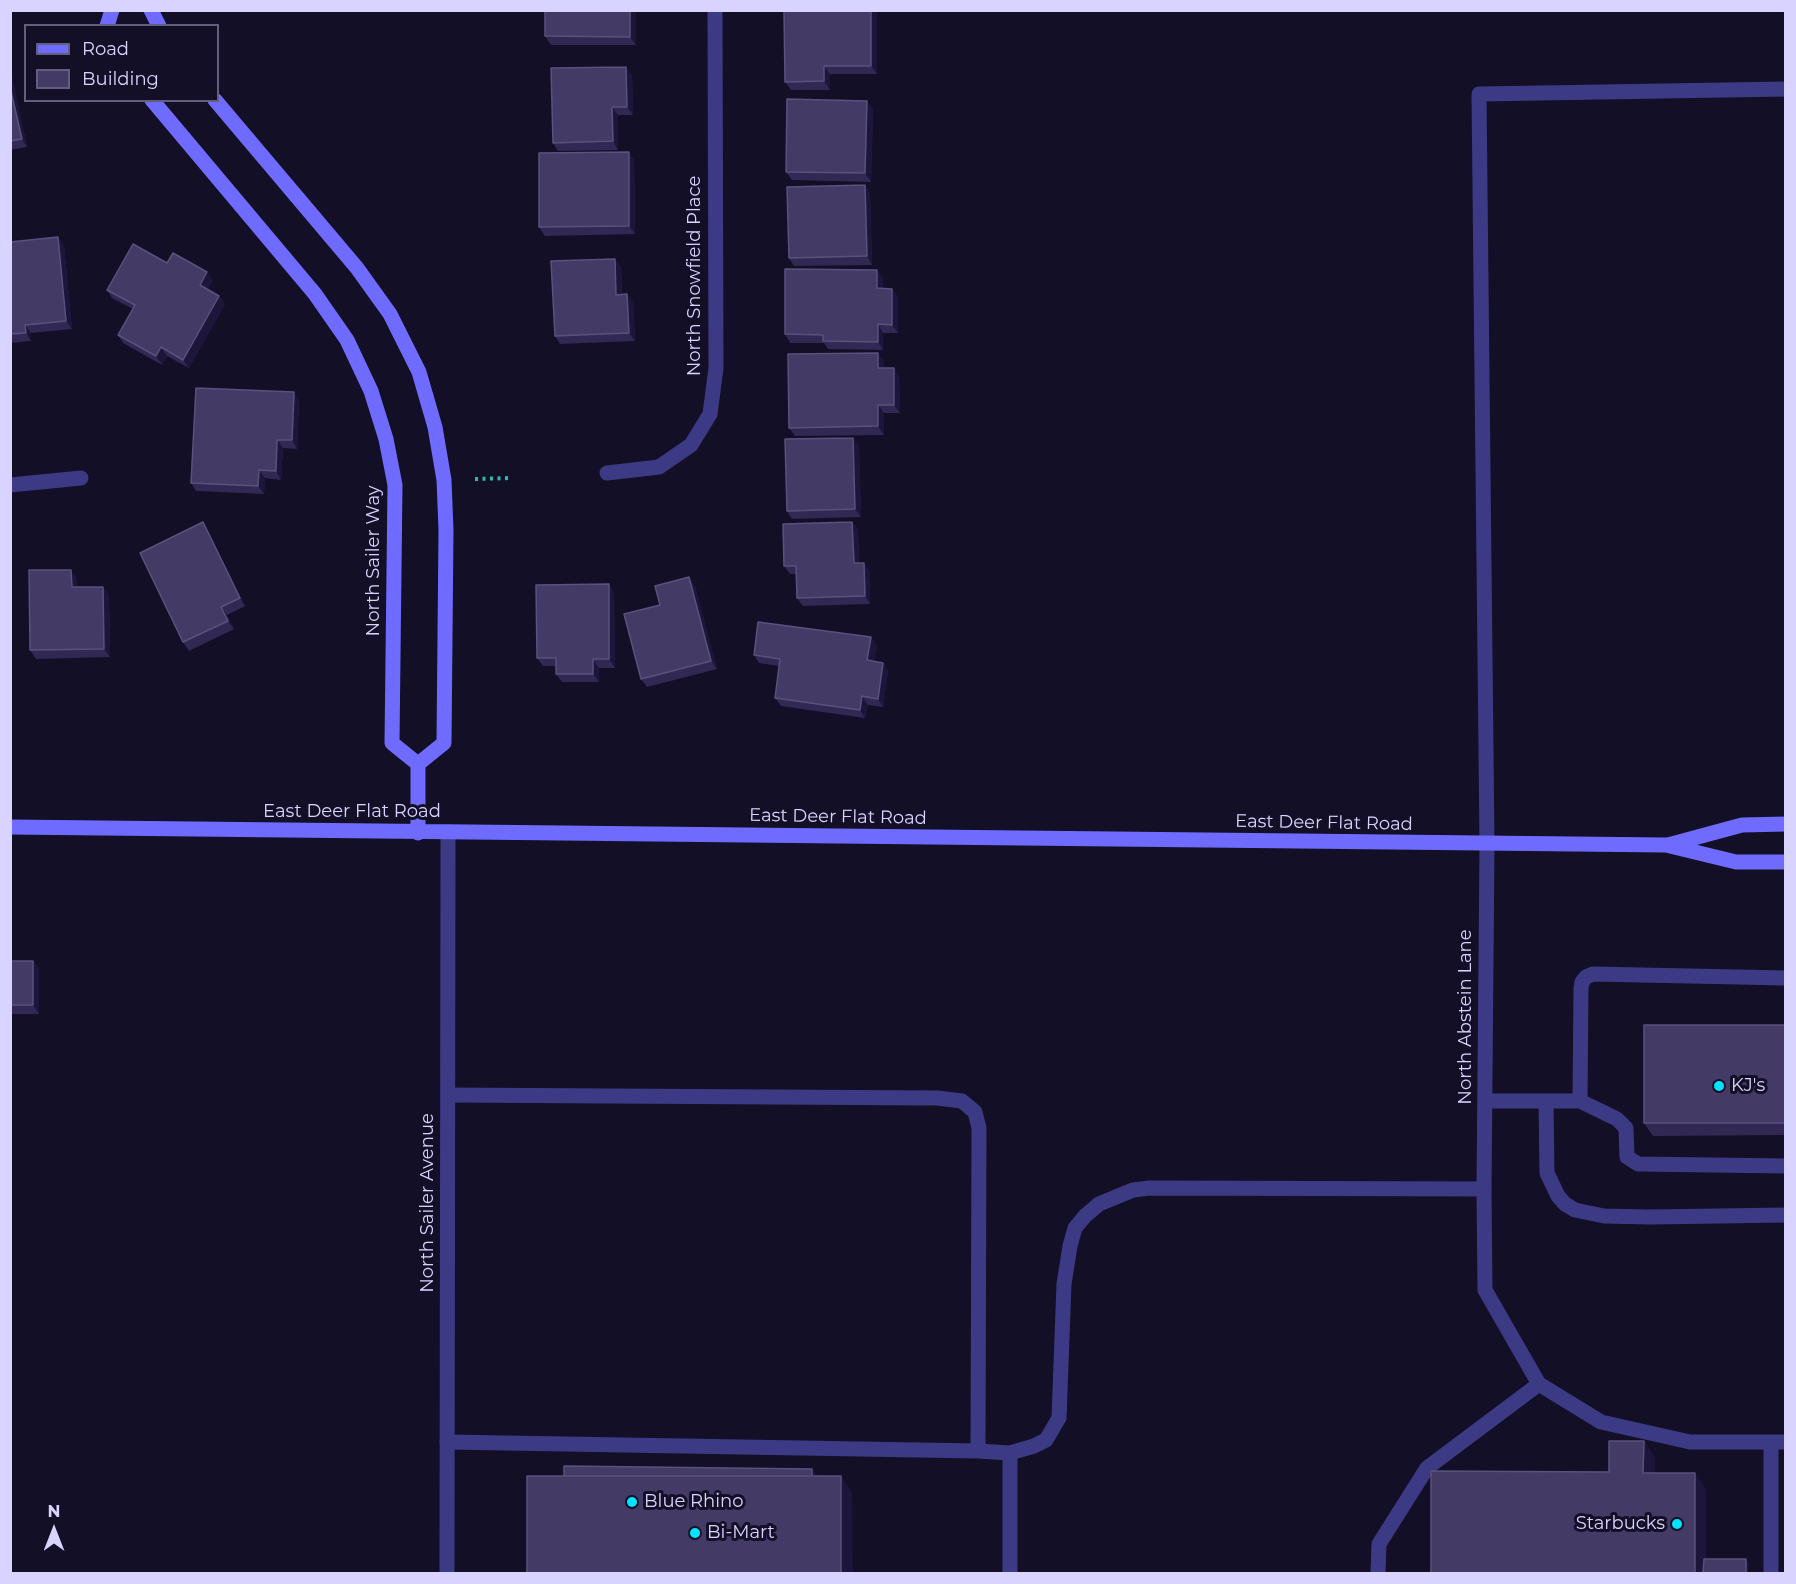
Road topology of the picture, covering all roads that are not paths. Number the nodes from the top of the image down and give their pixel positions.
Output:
1 (150, 10) edge
2 (715, 10) edge
3 (158, 24) edge
4 (1785, 89) edge
5 (154, 102) edge
6 (217, 102) edge
7 (607, 473) dead end
8 (81, 478) dead end
9 (10, 485) edge
10 (418, 764) junction
11 (1785, 824) edge
12 (10, 827) edge
13 (418, 832) junction
14 (448, 832) junction
15 (1487, 845) junction
16 (1666, 845) junction
17 (1785, 862) edge
18 (1785, 978) edge
19 (448, 1095) junction
20 (1485, 1101) junction
21 (1545, 1101) junction
22 (1580, 1101) junction
23 (1785, 1166) edge
24 (1484, 1189) junction
25 (1785, 1215) edge
26 (1539, 1383) junction
27 (447, 1442) junction
28 (1778, 1442) edge
29 (978, 1451) junction
30 (1010, 1453) junction
31 (447, 1574) edge
32 (1010, 1574) edge
33 (1378, 1574) edge
34 (1771, 1574) edge

1 - 3 main road
2 - 7 street, North Snowfield Place
4 - 15 street, North Abstein Lane
5 - 10 main road, North Sailer Way
6 - 10 main road
8 - 9 street
10 - 13 main road
11 - 16 main road, East Deer Flat Road
12 - 13 main road, East Deer Flat Road
13 - 14 main road, East Deer Flat Road
14 - 15 main road, East Deer Flat Road
14 - 19 street, North Sailer Avenue
15 - 16 main road, East Deer Flat Road
15 - 20 street, North Abstein Lane
16 - 17 main road, East Deer Flat Road
18 - 22 street
19 - 27 street, North Sailer Avenue
19 - 29 street
20 - 21 street
20 - 24 street, North Abstein Lane
21 - 22 street
21 - 25 street
22 - 23 street
24 - 26 street, North Abstein Lane
24 - 30 street
26 - 28 street
26 - 33 street
27 - 29 street
27 - 31 street, North Sailer Avenue
28 - 34 street
29 - 30 street
30 - 32 street

